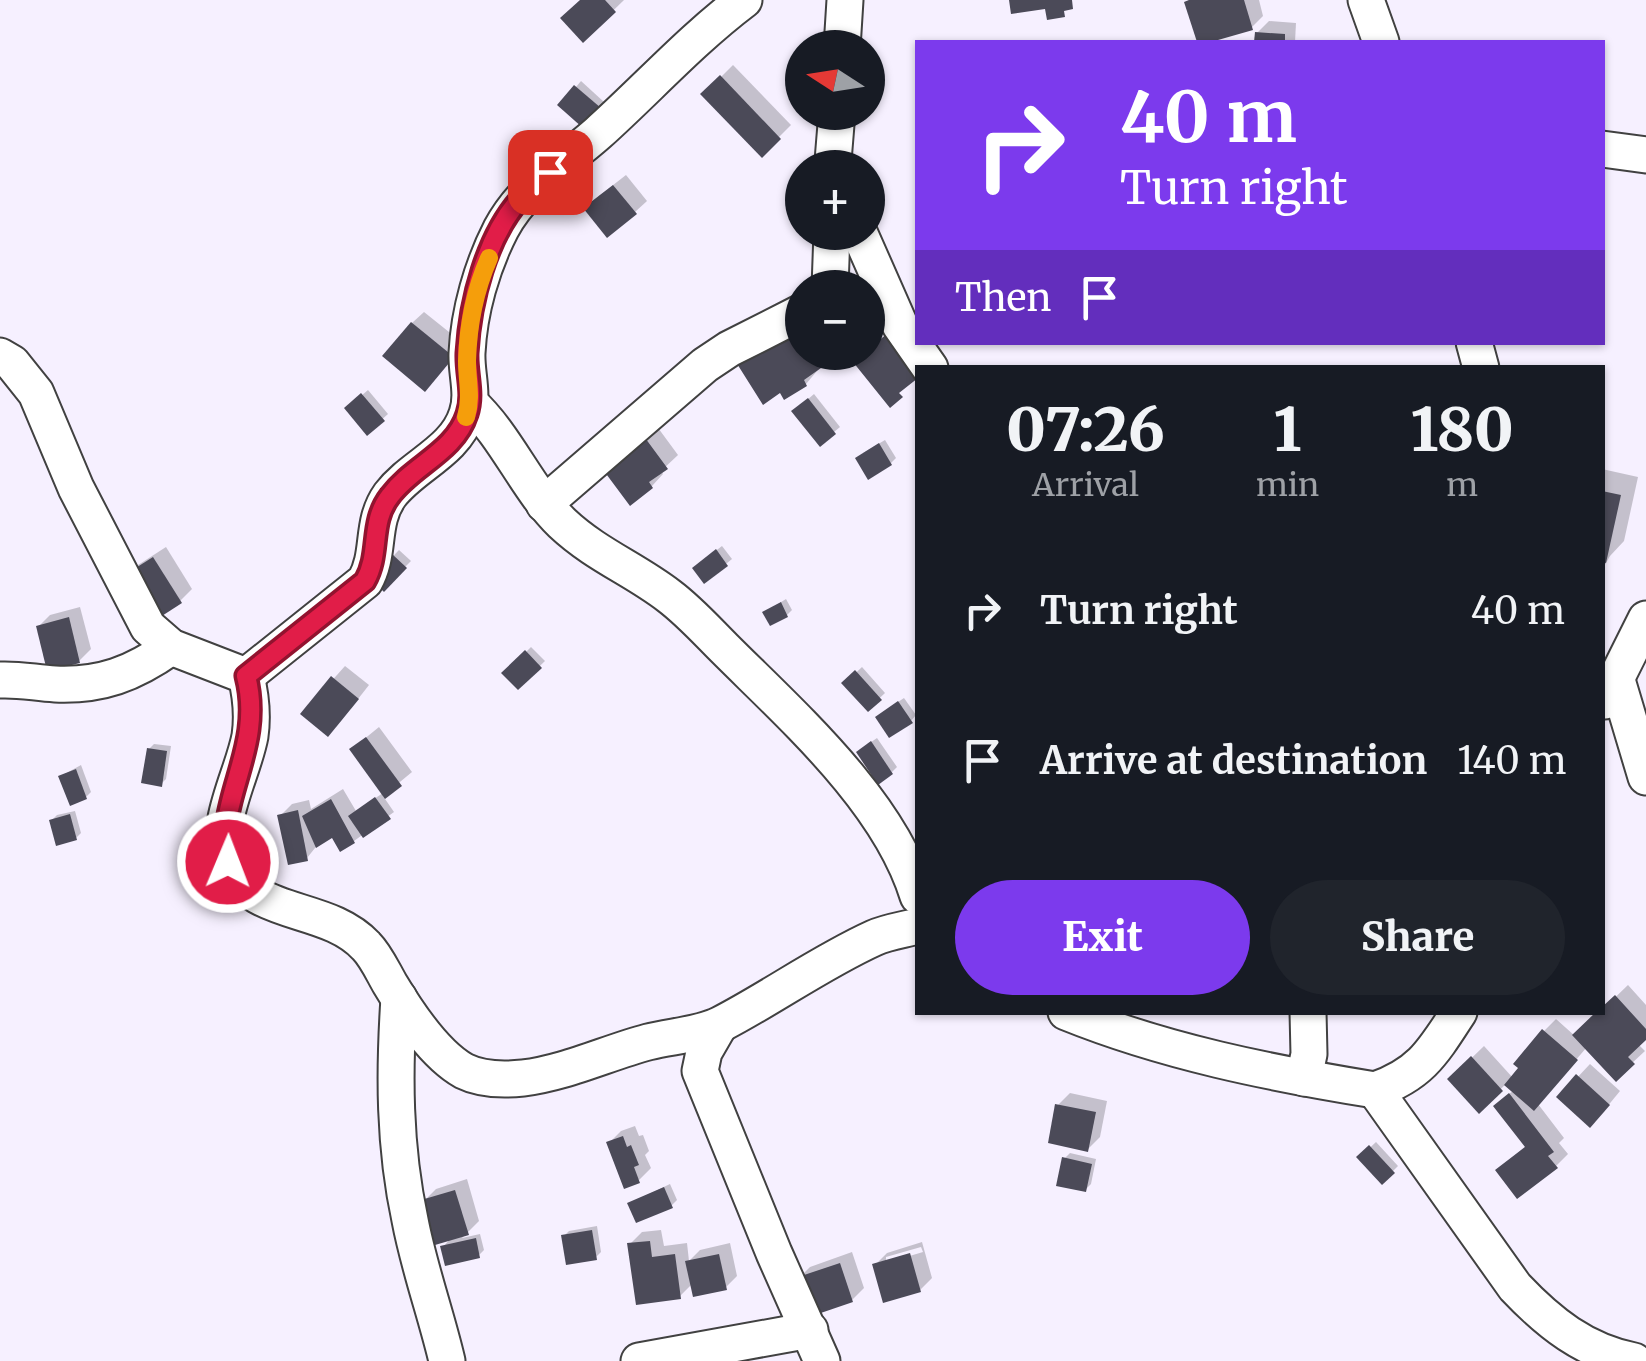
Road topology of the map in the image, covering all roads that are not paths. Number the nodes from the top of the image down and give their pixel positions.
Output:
1 (744, 0) edge
2 (845, 0) edge
3 (1366, 0) edge
4 (843, 30) edge
5 (1381, 40) edge
6 (1605, 149) edge
7 (1646, 155) edge
8 (867, 250) edge
9 (785, 321) edge
10 (0, 356) edge
11 (928, 365) edge
12 (475, 423) junction
13 (544, 504) junction
14 (1646, 619) edge
15 (170, 646) junction
16 (246, 676) junction
17 (0, 680) edge
18 (1610, 693) edge
19 (1646, 777) edge
20 (915, 887) edge
21 (915, 927) edge
22 (398, 998) junction
23 (1073, 1015) edge
24 (1308, 1015) edge
25 (1457, 1015) edge
26 (719, 1026) junction
27 (649, 1042) junction
28 (700, 1071) junction
29 (1304, 1078) junction
30 (1375, 1090) junction
31 (816, 1345) edge
32 (447, 1361) edge
33 (639, 1361) edge
34 (1634, 1361) edge

1 - 12 street
2 - 4 street
3 - 5 street
6 - 7 street
8 - 11 street
9 - 13 street
10 - 15 street
12 - 13 street
12 - 16 street
13 - 20 street
14 - 18 street
15 - 16 street
15 - 17 street
16 - 22 street
18 - 19 street
21 - 26 street
22 - 27 street
22 - 32 street
23 - 29 street
24 - 29 street
25 - 30 street
26 - 27 street
26 - 28 street
27 - 28 street
28 - 31 street
29 - 30 street
30 - 34 street
31 - 33 street

